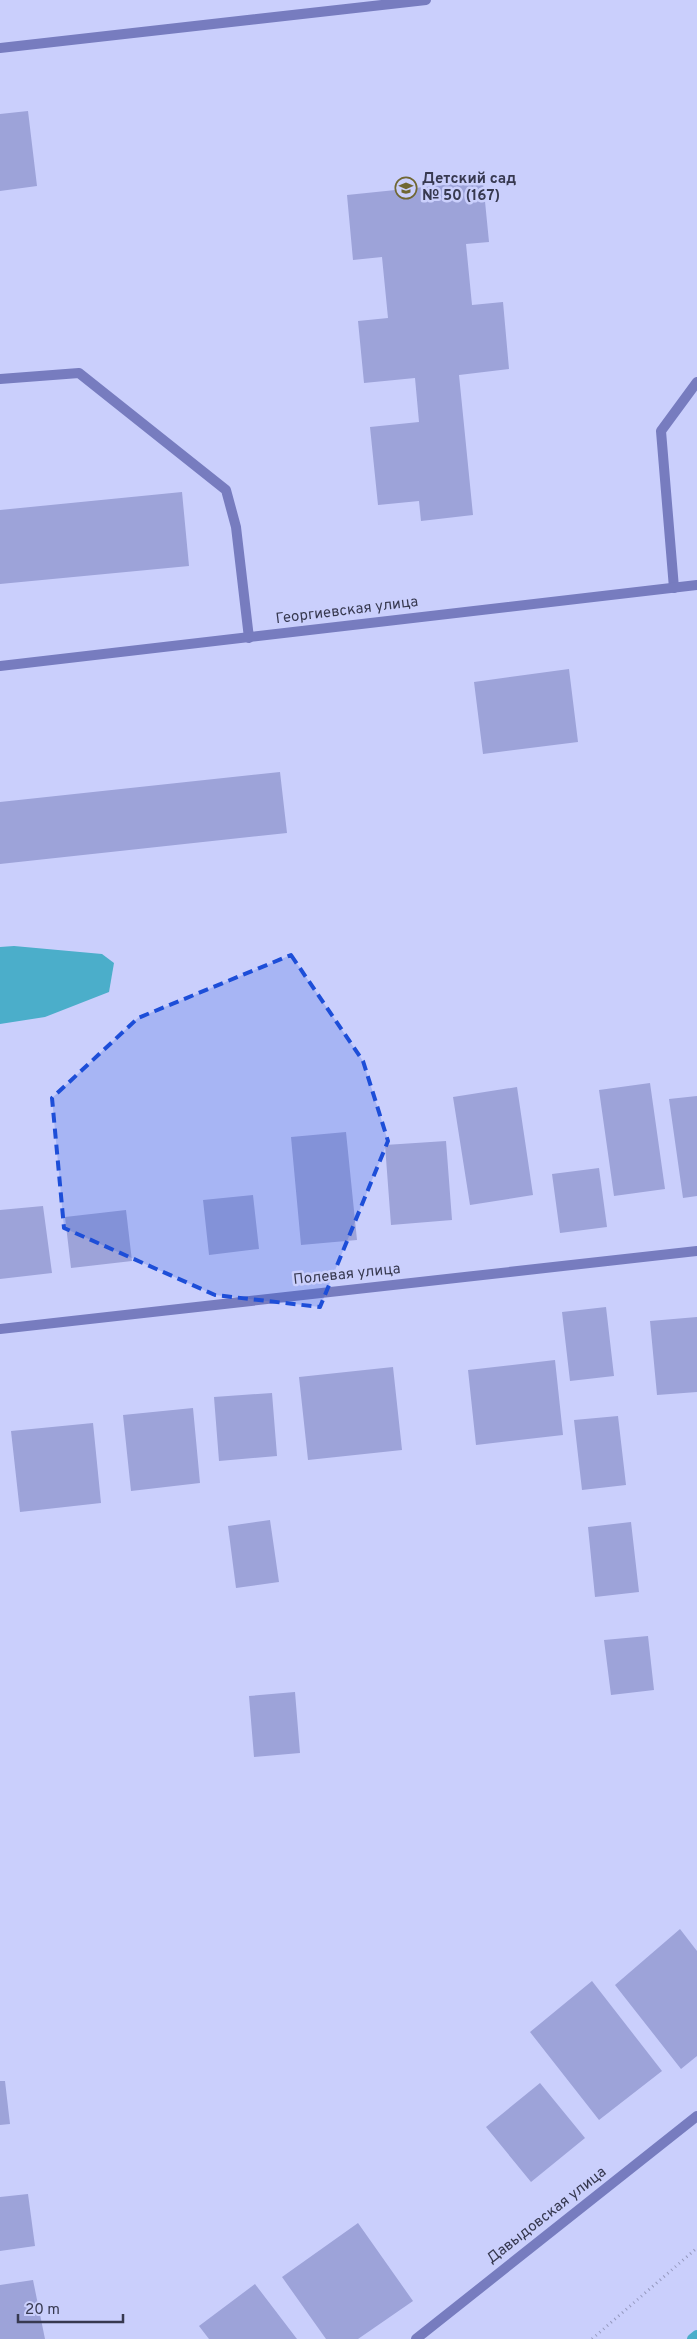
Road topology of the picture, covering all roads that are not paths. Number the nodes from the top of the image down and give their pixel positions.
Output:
1 (426, 0) edge
2 (0, 48) edge
3 (0, 379) edge
4 (697, 382) edge
5 (697, 585) edge
6 (674, 588) junction
7 (249, 638) junction
8 (0, 666) edge
9 (697, 1251) edge
10 (0, 1328) edge
11 (697, 2116) edge
12 (416, 2339) edge

1 - 2 street
3 - 7 street
4 - 6 street
5 - 6 street, Георгиевская улица
6 - 7 street, Георгиевская улица
7 - 8 street, Георгиевская улица
9 - 10 street, Полевая улица
11 - 12 street, Давыдовская улица

